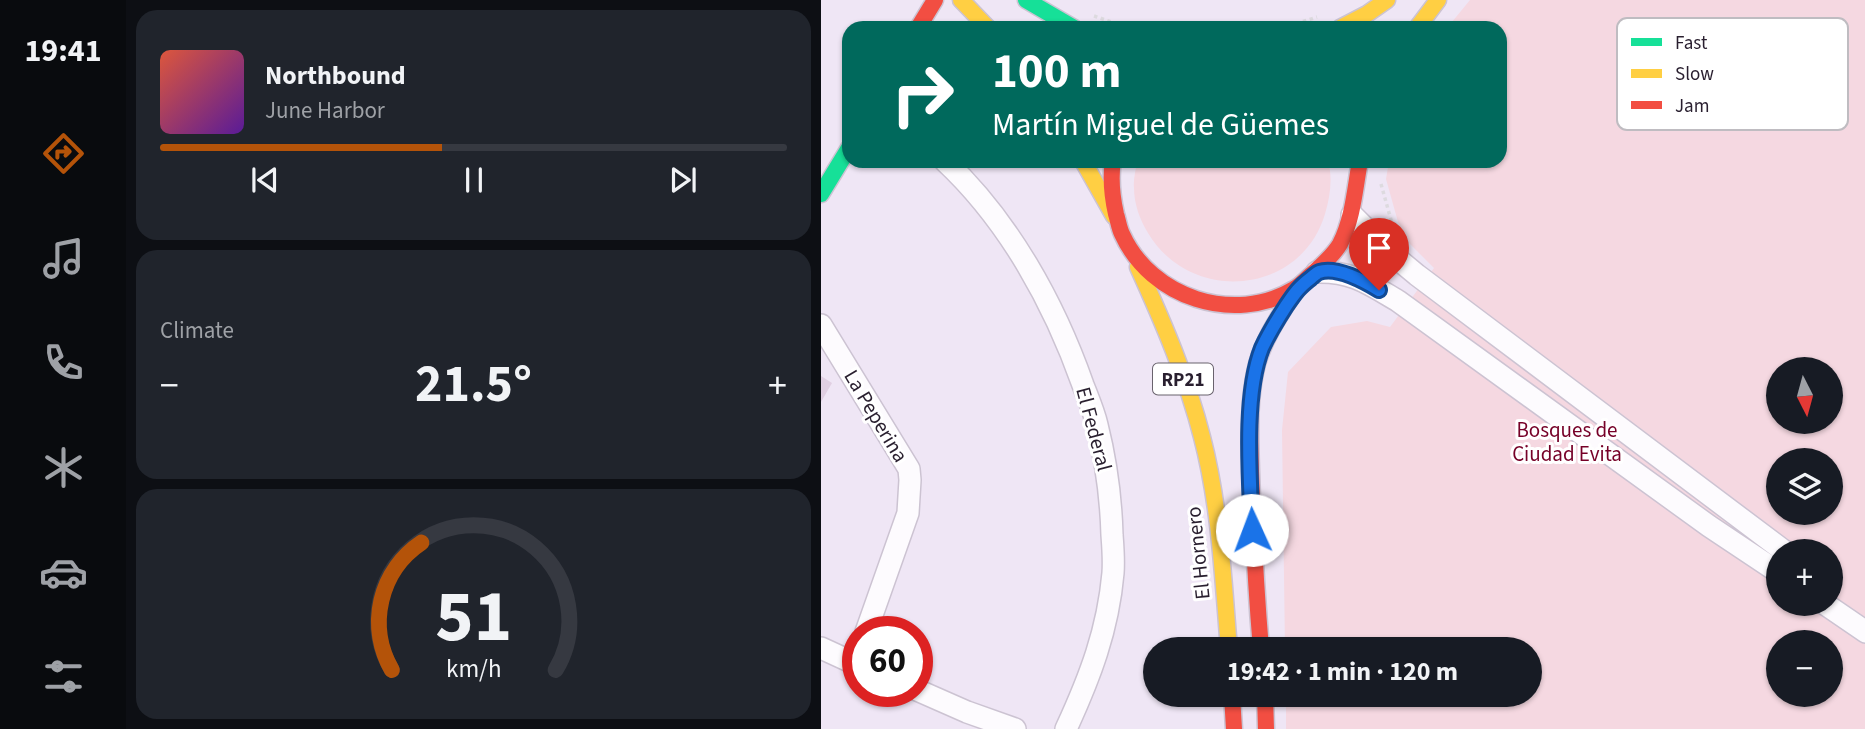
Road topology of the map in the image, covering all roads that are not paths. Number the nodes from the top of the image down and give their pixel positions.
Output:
1 (935, 0) edge
2 (961, 0) edge
3 (1026, 0) edge
4 (1387, 0) edge
5 (1438, 0) edge
6 (922, 21) edge
7 (981, 21) edge
8 (1062, 21) edge
9 (1353, 21) edge
10 (1422, 21) edge
11 (842, 160) edge
12 (953, 168) edge
13 (1087, 168) edge
14 (1112, 168) edge
15 (1353, 168) edge
16 (1359, 168) edge
17 (1356, 182) junction
18 (821, 194) edge
19 (1352, 215) junction
20 (1114, 216) junction
21 (1133, 256) junction
22 (1317, 272) junction
23 (1297, 288) junction
24 (821, 325) edge
25 (1768, 539) edge
26 (1766, 564) edge
27 (1843, 615) edge
28 (872, 616) edge
29 (1865, 632) edge
30 (1228, 637) edge
31 (1260, 637) edge
32 (821, 648) edge
33 (842, 656) edge
34 (933, 697) edge
35 (1232, 707) edge
36 (1265, 707) edge
37 (1015, 729) edge
38 (1066, 729) edge
39 (1233, 729) edge
40 (1266, 729) edge

1 - 6 main road
2 - 7 main road
3 - 8 main road
4 - 9 main road
5 - 10 main road
11 - 18 main road
12 - 38 street, El Federal
13 - 20 main road
14 - 20 main road, RP21
15 - 17 main road, RP21
16 - 17 main road, RP21
17 - 19 main road, RP21
19 - 22 main road, RP21
19 - 25 street
20 - 21 main road, RP21
21 - 23 main road, RP21
21 - 30 main road, El Hornero / RP21
22 - 23 main road, RP21
22 - 26 street
23 - 31 main road, RP21
24 - 28 street, La Peperina
27 - 29 street
32 - 33 street
34 - 37 street
35 - 39 main road
36 - 40 main road

